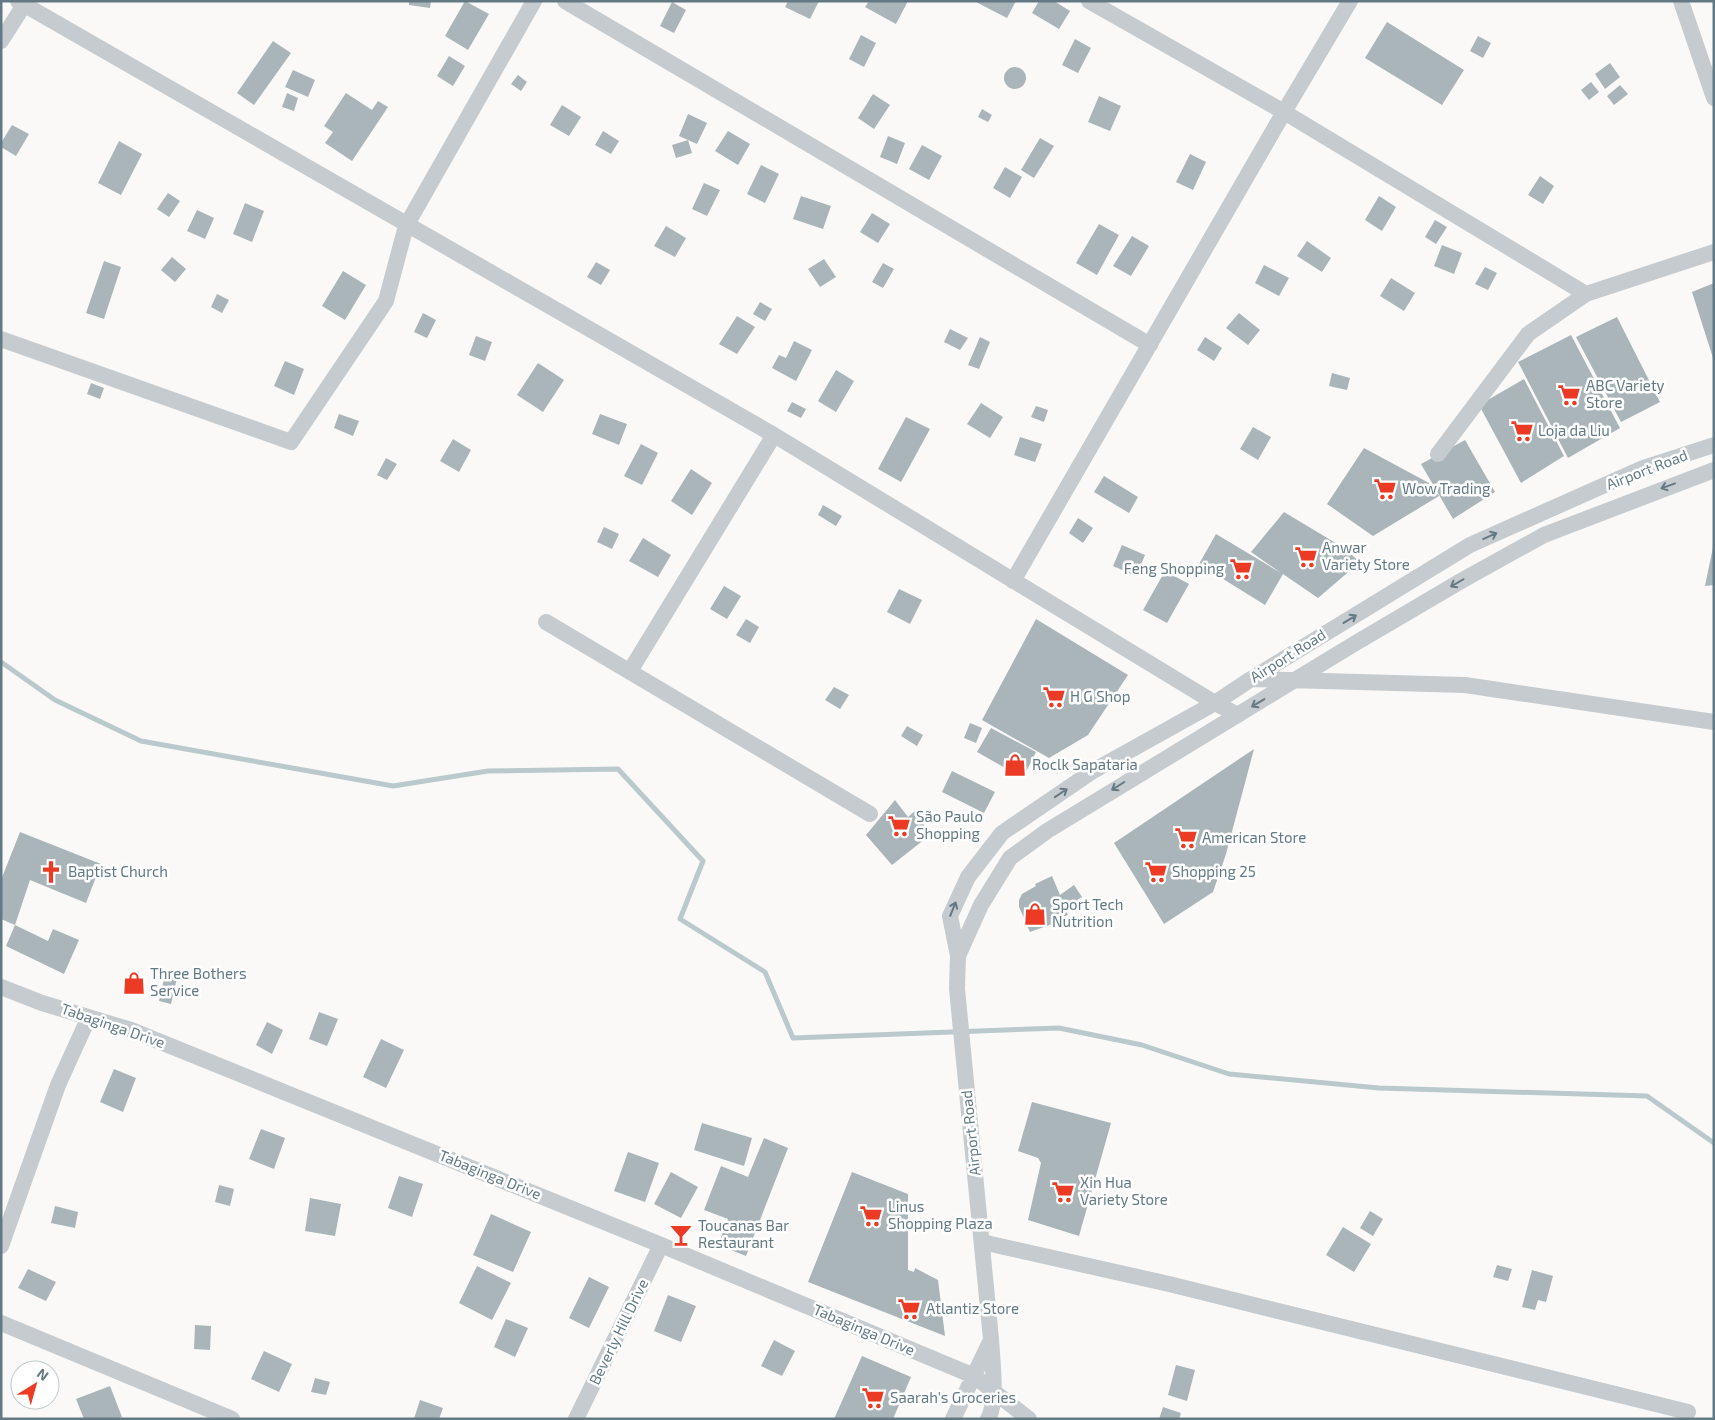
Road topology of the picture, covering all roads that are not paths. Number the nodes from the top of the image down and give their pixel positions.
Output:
1 (534, 1) edge
2 (565, 1) edge
3 (1089, 1) edge
4 (1350, 1) edge
5 (1681, 1) edge
6 (21, 3) edge
7 (1, 41) edge
8 (1714, 98) edge
9 (1284, 112) junction
10 (406, 226) junction
11 (1714, 252) edge
12 (1586, 294) junction
13 (1, 339) edge
14 (1150, 345) junction
15 (774, 435) junction
16 (1714, 445) edge
17 (1438, 454) dead end
18 (1714, 470) edge
19 (1013, 581) junction
20 (546, 622) dead end
21 (630, 670) junction
22 (1251, 679) junction
23 (1295, 680) junction
24 (1215, 703) junction
25 (1238, 715) junction
26 (1714, 722) edge
27 (870, 814) dead end
28 (958, 956) junction
29 (1, 987) edge
30 (89, 1017) junction
31 (982, 1242) junction
32 (661, 1245) junction
33 (1, 1246) edge
34 (1, 1323) edge
35 (991, 1339) junction
36 (974, 1376) junction
37 (993, 1392) junction
38 (1688, 1412) dead end
39 (232, 1419) edge
40 (576, 1419) edge
41 (952, 1419) edge
42 (988, 1419) edge
43 (1029, 1419) edge

1 - 10 street
2 - 14 street
3 - 9 street
4 - 9 street
5 - 8 street
6 - 7 street
6 - 10 street
9 - 12 street
9 - 14 street
10 - 13 street
10 - 15 street
11 - 12 street
12 - 17 street
14 - 19 street
15 - 19 street
15 - 21 street
22 -> 16 street, Airport Road
18 -> 23 street, Airport Road
19 - 24 street
20 - 21 street
21 - 27 street
22 - 23 street
22 - 24 street, Airport Road
23 -> 25 street, Airport Road
23 - 26 street
24 - 25 street
28 -> 24 street, Airport Road
25 -> 28 street, Airport Road
28 - 31 street, Airport Road
29 - 30 street, Tabaginga Drive
30 - 32 street, Tabaginga Drive
30 - 33 street
31 - 35 street, Airport Road
31 - 38 street
32 - 36 street, Tabaginga Drive
32 - 40 street, Beverly Hill Drive
34 - 39 street
35 - 36 street, Airport Road
35 - 37 street, Airport Road
36 - 37 street, Tabaginga Drive
36 - 41 street, Airport Road
37 - 42 street, Airport Road
37 - 43 street, Tabaginga Drive

